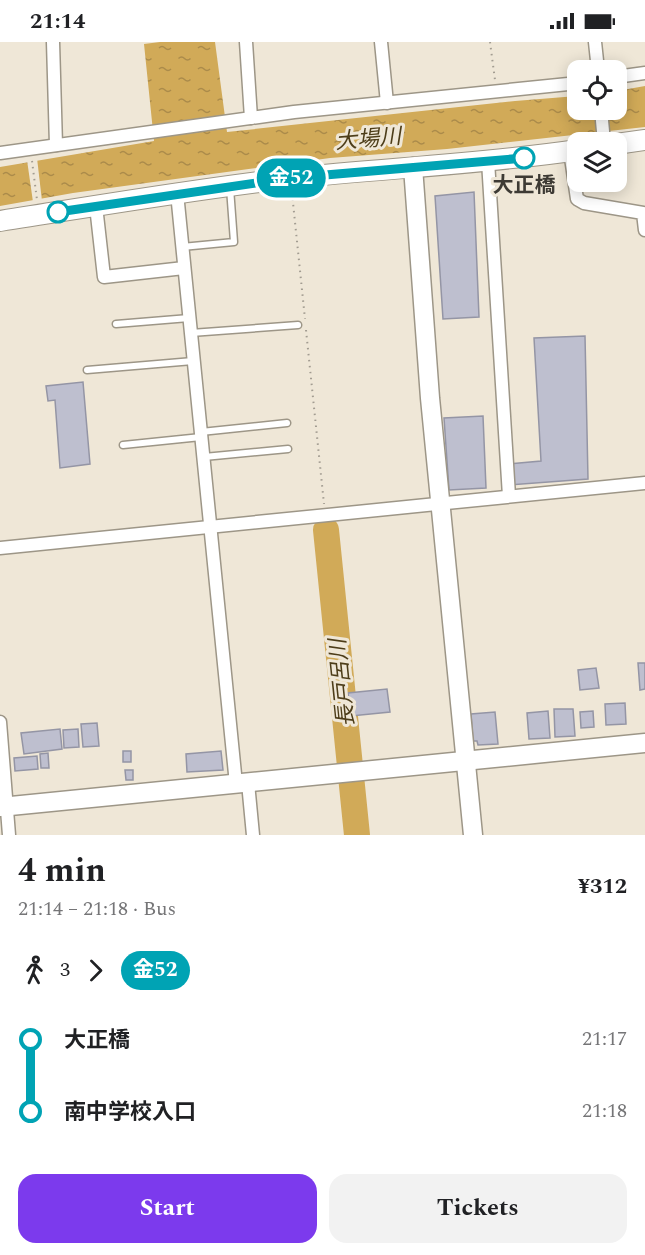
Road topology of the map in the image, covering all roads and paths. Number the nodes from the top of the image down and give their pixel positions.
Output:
1 (53, 42) edge
2 (246, 42) edge
3 (381, 42) edge
4 (490, 42) edge
5 (595, 42) edge
6 (597, 60) edge
7 (645, 73) edge
8 (627, 76) edge
9 (567, 84) edge
10 (497, 92) junction
11 (387, 103) junction
12 (251, 118) junction
13 (627, 140) edge
14 (645, 140) edge
15 (56, 144) junction
16 (567, 152) edge
17 (0, 153) edge
18 (31, 154) dead end
19 (488, 161) junction
20 (413, 167) junction
21 (230, 186) junction
22 (291, 187) dead end
23 (577, 192) edge
24 (177, 193) junction
25 (38, 206) dead end
26 (96, 206) junction
27 (0, 221) edge
28 (645, 230) edge
29 (182, 247) junction
30 (184, 268) junction
31 (189, 318) junction
32 (116, 324) dead end
33 (298, 325) dead end
34 (191, 333) junction
35 (193, 361) junction
36 (87, 370) dead end
37 (287, 423) dead end
38 (201, 434) junction
39 (123, 445) dead end
40 (288, 449) dead end
41 (204, 457) junction
42 (645, 483) edge
43 (509, 496) junction
44 (440, 503) junction
45 (325, 514) junction
46 (210, 526) junction
47 (0, 548) edge
48 (0, 722) edge
49 (645, 743) edge
50 (466, 761) junction
51 (242, 783) junction
52 (3, 807) edge
53 (9, 835) edge
54 (253, 835) edge
55 (473, 835) edge

1 - 15 street
2 - 12 street
3 - 11 street
4 - 10 path
5 - 6 street
7 - 8 street
9 - 10 street
10 - 11 street
11 - 12 street
12 - 15 street
13 - 14 main road
15 - 17 street
16 - 19 main road
18 - 25 path
19 - 20 main road
19 - 43 street
20 - 21 main road
20 - 44 street
21 - 24 main road
21 - 29 lane
22 - 45 path
23 - 28 street
24 - 26 main road
24 - 29 street
26 - 27 main road
26 - 30 street
29 - 30 street
30 - 31 street
31 - 32 lane
31 - 34 street
33 - 34 lane
34 - 35 street
35 - 36 lane
35 - 38 street
37 - 38 lane
38 - 39 lane
38 - 41 street
40 - 41 lane
41 - 46 street
42 - 43 street
43 - 44 street
44 - 45 street
44 - 50 street
45 - 46 street
46 - 47 street
46 - 51 street
48 - 52 street
49 - 50 street
50 - 51 street
50 - 55 street
51 - 52 street
51 - 54 street
52 - 53 street

